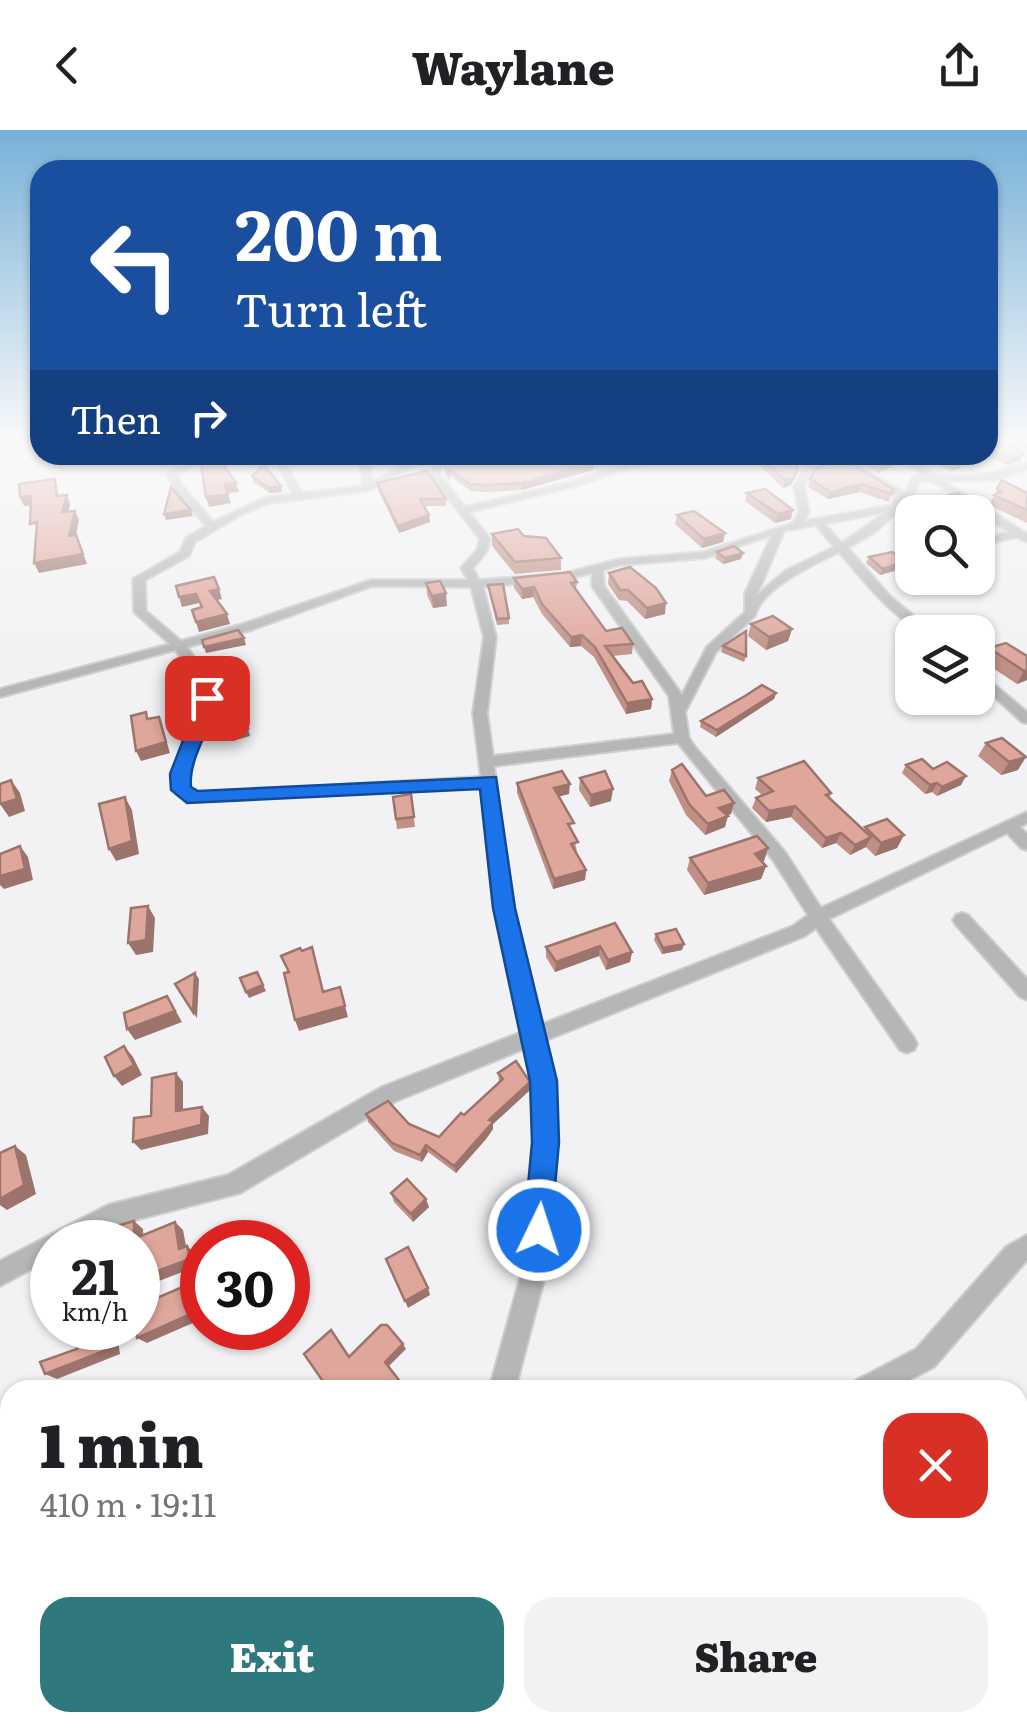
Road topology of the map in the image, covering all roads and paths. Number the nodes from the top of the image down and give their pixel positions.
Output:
1 (203, 516) edge
2 (234, 516) edge
3 (470, 516) edge
4 (802, 516) edge
5 (860, 516) edge
6 (890, 516) edge
7 (994, 516) edge
8 (820, 524) junction
9 (212, 526) junction
10 (796, 527) junction
11 (780, 529) junction
12 (1023, 536) edge
13 (995, 540) edge
14 (843, 550) junction
15 (598, 570) junction
16 (476, 584) junction
17 (751, 606) junction
18 (906, 615) edge
19 (179, 647) junction
20 (995, 691) edge
21 (0, 693) edge
22 (681, 709) junction
23 (1027, 719) edge
24 (682, 738) junction
25 (486, 762) junction
26 (489, 782) junction
27 (1027, 817) edge
28 (1010, 826) junction
29 (1027, 844) edge
30 (818, 917) junction
31 (962, 920) dead end
32 (1027, 992) edge
33 (533, 1037) junction
34 (907, 1044) dead end
35 (101, 1220) edge
36 (1027, 1247) edge
37 (30, 1258) edge
38 (0, 1274) edge
39 (505, 1380) edge
40 (883, 1380) edge

1 - 9 street
2 - 9 street
3 - 16 street
4 - 10 street
5 - 8 street
6 - 14 street
7 - 12 street
8 - 10 street
8 - 14 street
9 - 19 street
10 - 11 street
11 - 15 street
11 - 17 street
12 - 13 street
14 - 17 street
14 - 18 street
15 - 16 street
15 - 22 street
16 - 19 street
16 - 25 street
17 - 22 street
19 - 21 street
19 - 26 street
20 - 23 street
22 - 24 street
24 - 25 street
24 - 30 street
25 - 26 street
26 - 33 street
27 - 28 street
28 - 29 street
28 - 30 street
30 - 33 street
30 - 34 street
31 - 32 street
33 - 35 street
33 - 39 street
36 - 40 street
37 - 38 street

